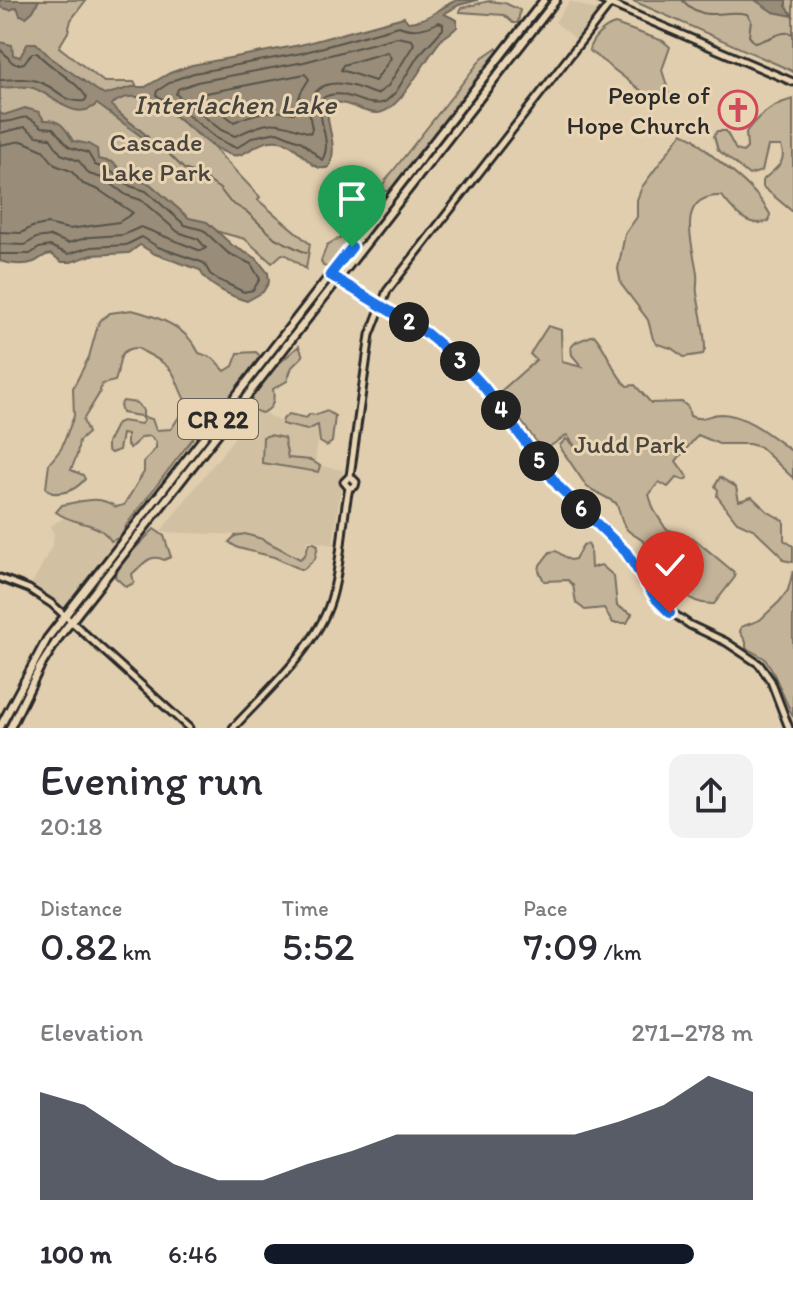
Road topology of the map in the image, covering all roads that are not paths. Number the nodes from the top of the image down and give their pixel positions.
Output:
1 (544, 0) edge
2 (556, 0) edge
3 (601, 0) edge
4 (610, 4) junction
5 (793, 82) edge
6 (330, 275) junction
7 (337, 281) junction
8 (381, 305) junction
9 (0, 578) edge
10 (68, 619) junction
11 (0, 727) edge
12 (10, 728) edge
13 (189, 728) edge
14 (233, 728) edge
15 (789, 728) edge

1 - 6 main road, CR 22
2 - 7 main road, CR 22
3 - 4 street
4 - 5 street
4 - 8 street
6 - 7 street
6 - 10 main road, CR 22
7 - 8 street
7 - 10 main road, CR 22
8 - 14 street
8 - 15 street
9 - 10 street
10 - 11 main road, CR 22
10 - 12 main road, CR 22
10 - 13 street

